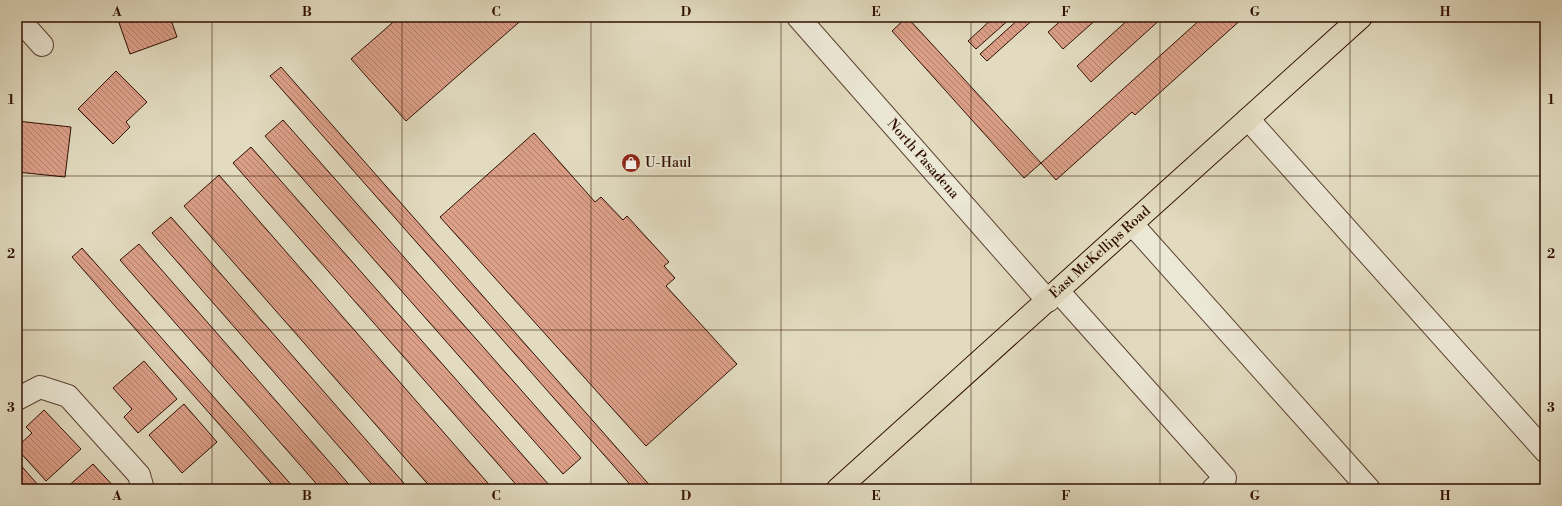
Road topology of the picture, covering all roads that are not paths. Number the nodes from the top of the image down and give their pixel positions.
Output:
1 (17, 17) edge
2 (798, 17) edge
3 (1361, 17) edge
4 (42, 45) dead end
5 (1248, 119) junction
6 (1132, 224) junction
7 (1053, 296) junction
8 (17, 398) edge
9 (1545, 451) edge
10 (1224, 485) edge
11 (143, 489) edge
12 (838, 489) edge
13 (1369, 489) edge

1 - 4 street
2 - 7 street, North Pasadena
3 - 5 main road, East McKellips Road
5 - 6 main road, East McKellips Road
5 - 9 street
6 - 7 main road, East McKellips Road
6 - 13 street
7 - 10 street, North Pasadena
7 - 12 main road, East McKellips Road
8 - 11 street

